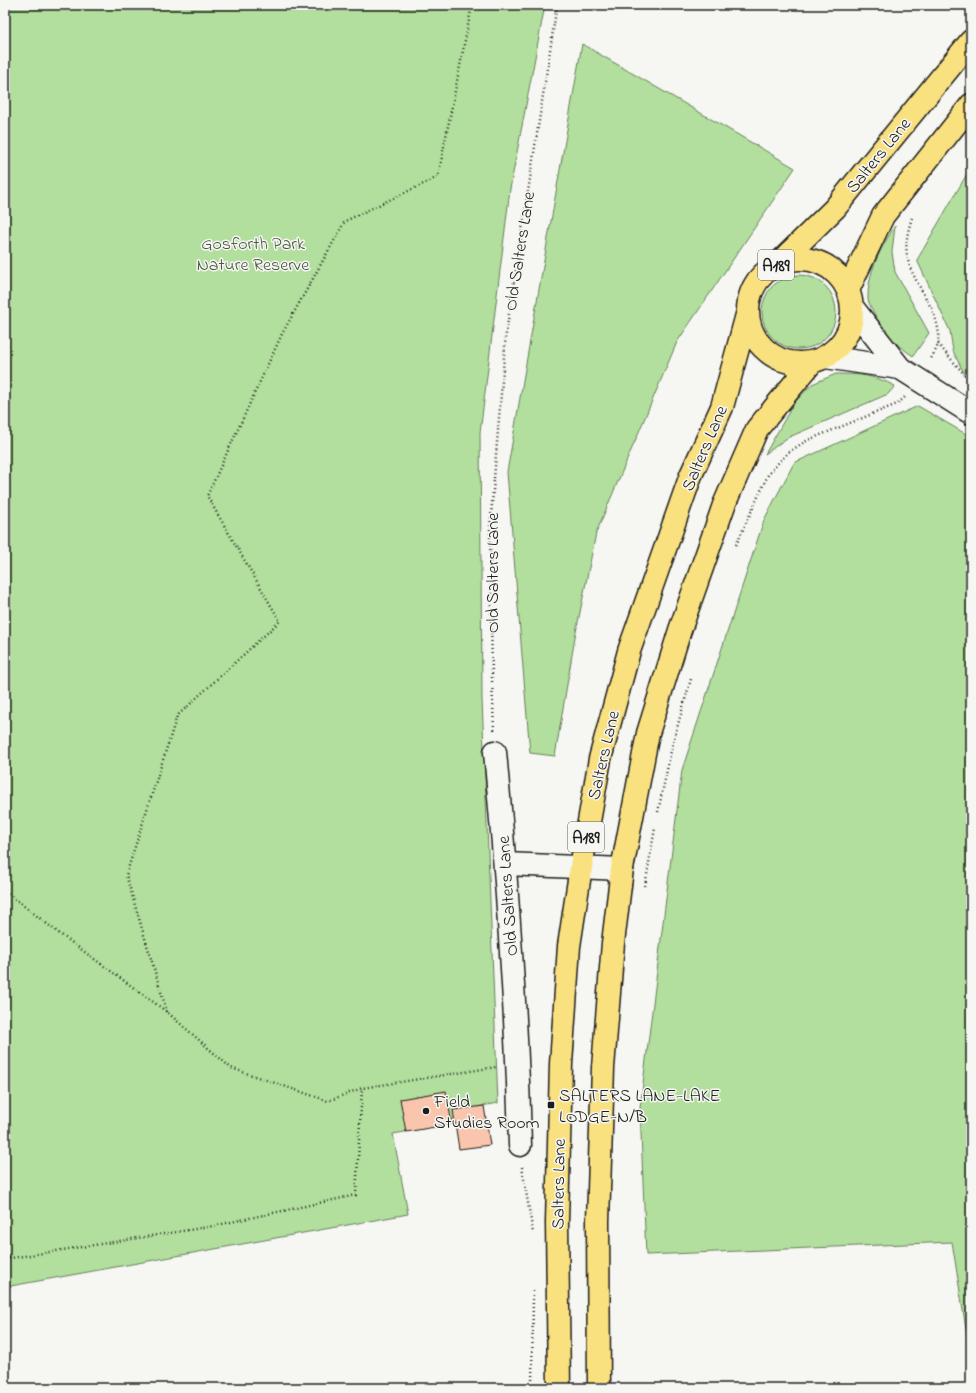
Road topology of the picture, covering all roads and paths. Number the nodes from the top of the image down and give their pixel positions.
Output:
1 (472, 5) edge
2 (557, 5) edge
3 (971, 41) edge
4 (971, 105) edge
5 (912, 217) dead end
6 (778, 264) junction
7 (850, 299) junction
8 (748, 311) junction
9 (938, 344) junction
10 (932, 358) dead end
11 (819, 360) junction
12 (900, 368) junction
13 (971, 382) edge
14 (906, 396) dead end
15 (971, 413) edge
16 (736, 545) dead end
17 (692, 673) dead end
18 (495, 752) joint
19 (657, 817) dead end
20 (656, 825) dead end
21 (506, 864) junction
22 (580, 867) junction
23 (622, 869) junction
24 (645, 887) dead end
25 (5, 891) edge
26 (166, 1012) junction
27 (518, 1064) junction
28 (362, 1088) junction
29 (520, 1145) joint
30 (533, 1239) dead end
31 (5, 1259) edge
32 (533, 1285) dead end
33 (532, 1388) edge
34 (559, 1388) edge
35 (599, 1388) edge

1 - 26 path
2 - 18 path, Old Salters Lane
3 - 6 main road, Salters Lane / A189
4 - 7 main road, A189
5 - 9 path
6 - 7 main road, A189
6 - 8 main road, A189
7 - 11 main road, A189
7 - 12 street
8 - 11 main road, A189
8 - 22 main road, Salters Lane / A189
9 - 10 path
9 - 13 path
11 - 12 street
11 - 23 main road, A189
12 - 15 street
14 - 16 path
17 - 19 path
18 - 21 street, Old Salters Lane
20 - 24 path
21 - 22 street
21 - 27 street, Old Salters Lane
22 - 23 street
22 - 34 main road, Salters Lane / A189
23 - 35 main road, A189
25 - 26 path
26 - 28 path
27 - 28 path
27 - 29 street, Old Salters Lane
28 - 31 path
29 - 30 path, Salters Lane
32 - 33 path

